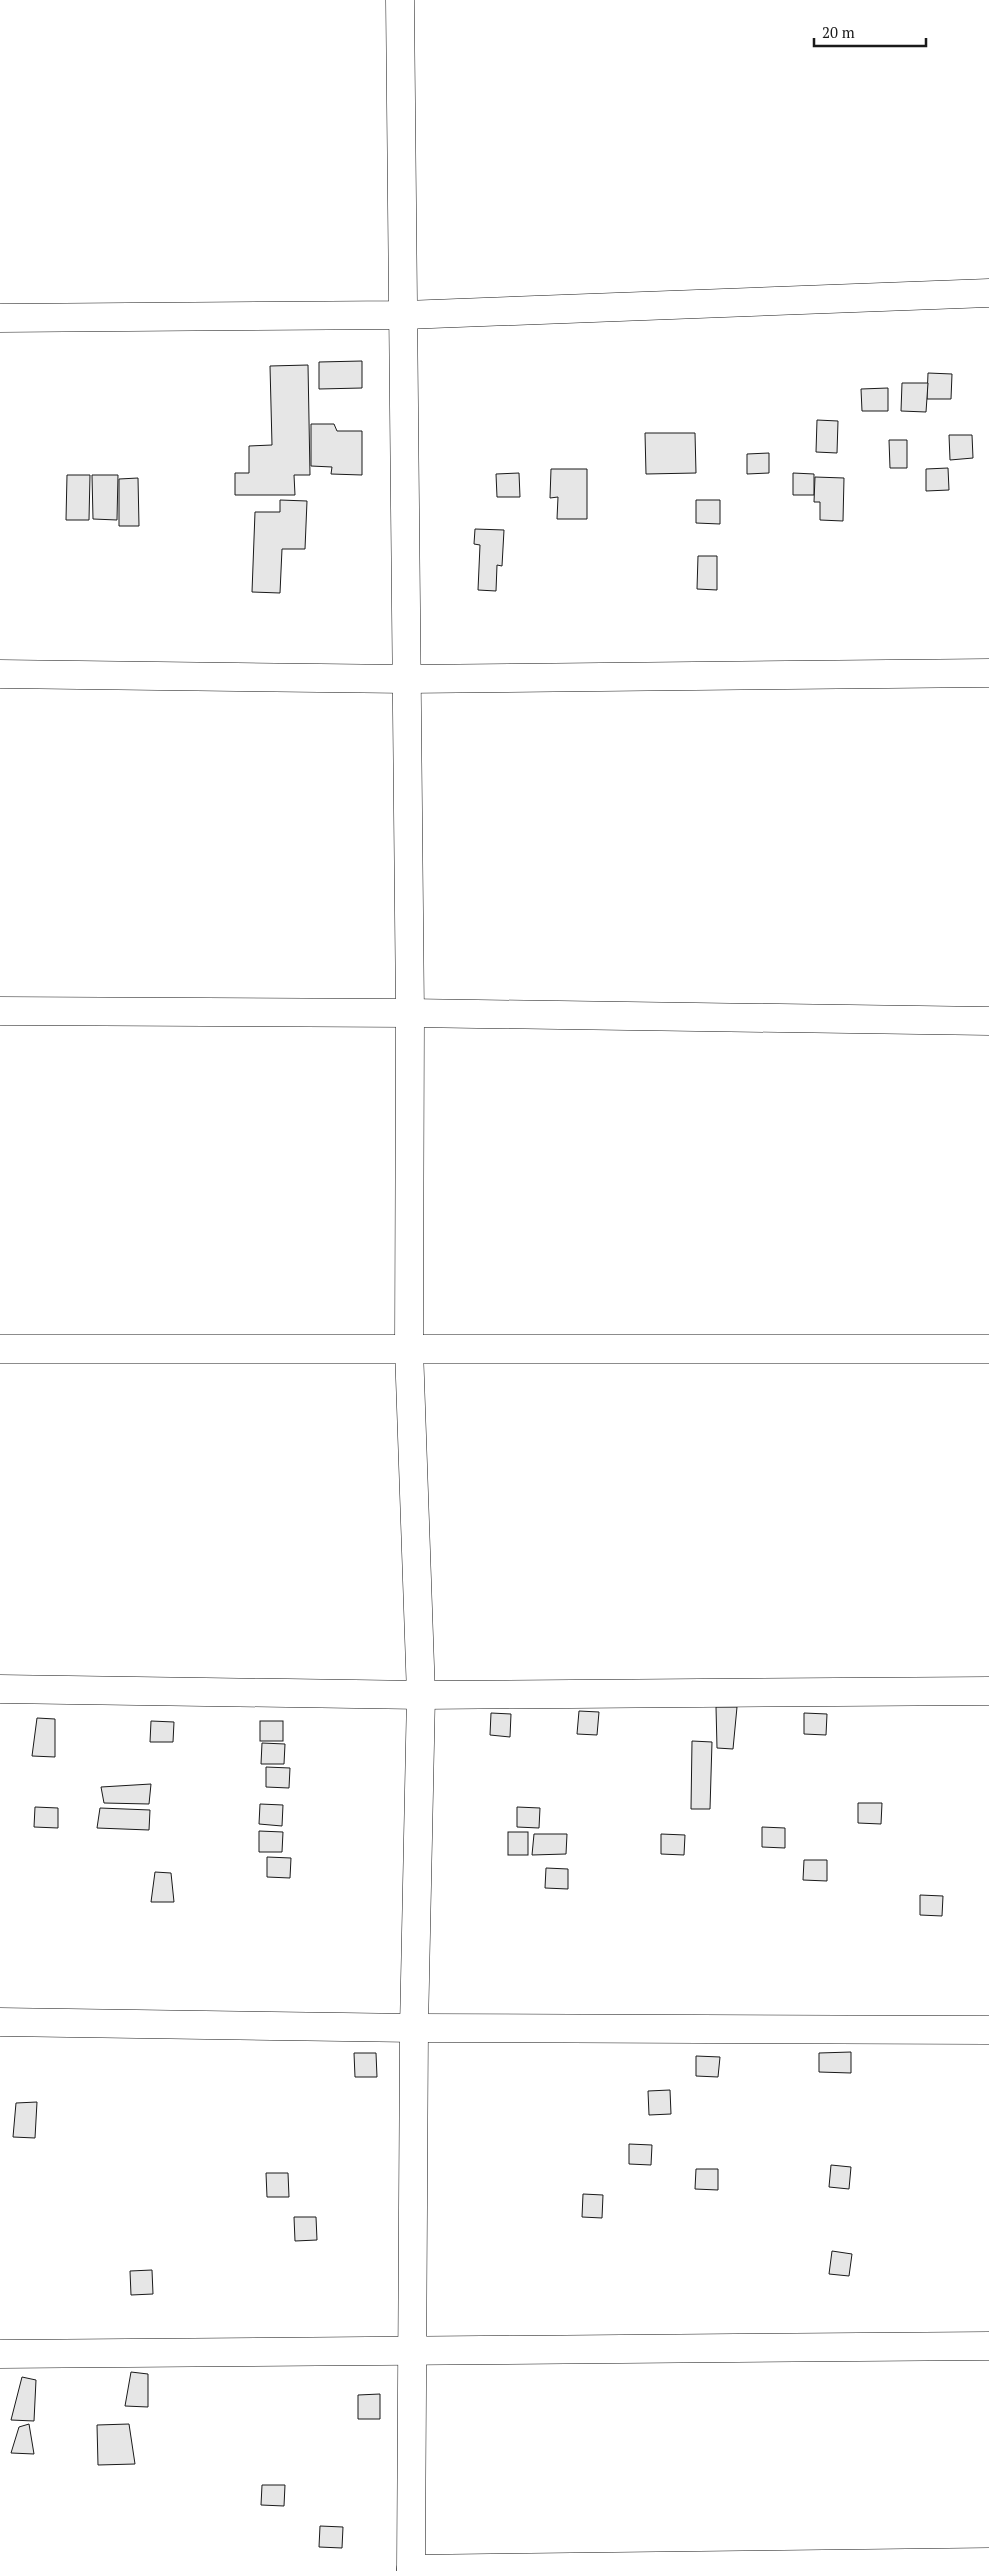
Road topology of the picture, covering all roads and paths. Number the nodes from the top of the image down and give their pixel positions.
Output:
1 (400, 0) edge
2 (989, 293) edge
3 (405, 315) junction
4 (0, 318) edge
5 (989, 673) edge
6 (0, 674) edge
7 (406, 679) junction
8 (0, 1011) edge
9 (410, 1013) junction
10 (989, 1021) edge
11 (0, 1349) edge
12 (409, 1349) junction
13 (989, 1349) edge
14 (0, 1688) edge
15 (989, 1691) edge
16 (421, 1695) junction
17 (0, 2022) edge
18 (414, 2028) junction
19 (989, 2030) edge
20 (989, 2346) edge
21 (411, 2351) junction
22 (0, 2354) edge
23 (989, 2562) edge
24 (411, 2570) edge

1 - 3 street
2 - 3 street
3 - 4 street
3 - 7 street
5 - 7 street
6 - 7 street
7 - 9 street
8 - 9 street
9 - 10 street
9 - 12 street
11 - 12 street
12 - 13 street
12 - 16 street
14 - 16 street
15 - 16 street
16 - 18 street
17 - 18 street
18 - 19 street
18 - 21 street
20 - 21 street
21 - 22 street
21 - 24 street
23 - 24 street

